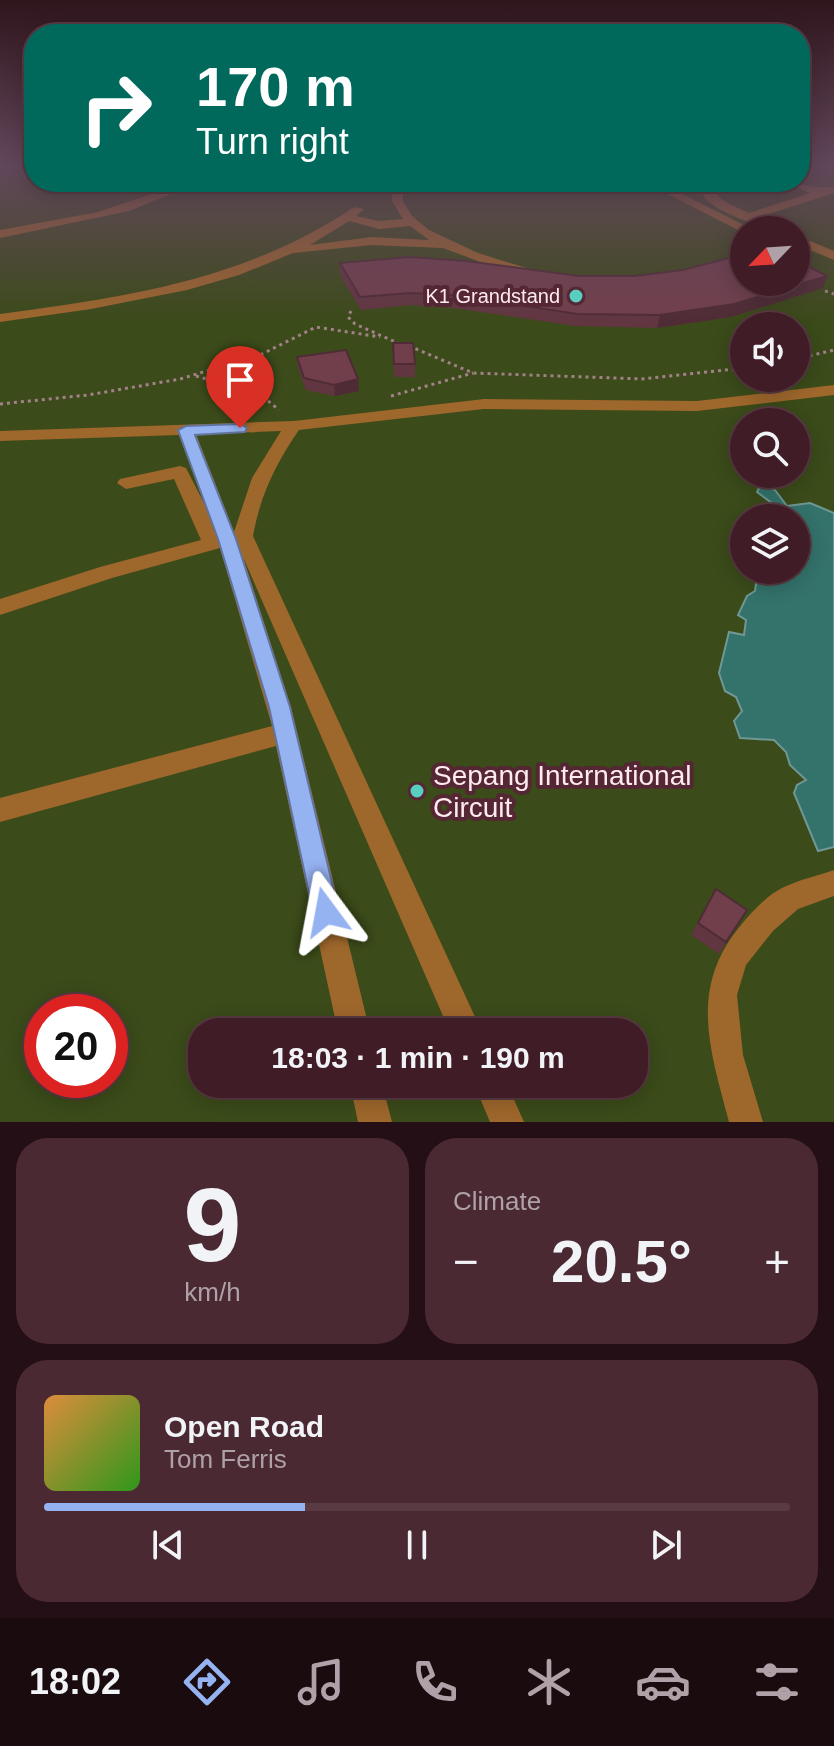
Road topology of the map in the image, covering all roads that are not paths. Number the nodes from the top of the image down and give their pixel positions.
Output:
1 (88, 218) edge
2 (344, 218) edge
3 (365, 218) edge
4 (409, 218) edge
5 (412, 222) junction
6 (0, 234) edge
7 (444, 244) junction
8 (810, 245) edge
9 (287, 251) junction
10 (834, 256) edge
11 (547, 276) edge
12 (129, 298) junction
13 (84, 304) dead end
14 (0, 318) edge
15 (834, 390) edge
16 (294, 426) junction
17 (186, 430) junction
18 (0, 436) edge
19 (126, 483) dead end
20 (227, 539) junction
21 (0, 607) edge
22 (285, 733) junction
23 (0, 810) edge
24 (834, 883) edge
25 (351, 1018) edge
26 (459, 1018) edge
27 (369, 1098) edge
28 (496, 1098) edge
29 (375, 1122) edge
30 (507, 1122) edge
31 (746, 1122) edge

1 - 6 street
2 - 9 street
3 - 5 street
4 - 5 street
5 - 7 street
7 - 9 street
7 - 11 street
8 - 10 street
9 - 12 street
12 - 13 street
12 - 14 street
15 - 16 street
16 - 17 street
16 - 20 street
17 - 18 street
17 - 20 street
19 - 20 street
20 - 21 street
20 - 22 street
20 - 26 street
22 - 23 street
22 - 25 street
24 - 31 street
27 - 29 street
28 - 30 street

